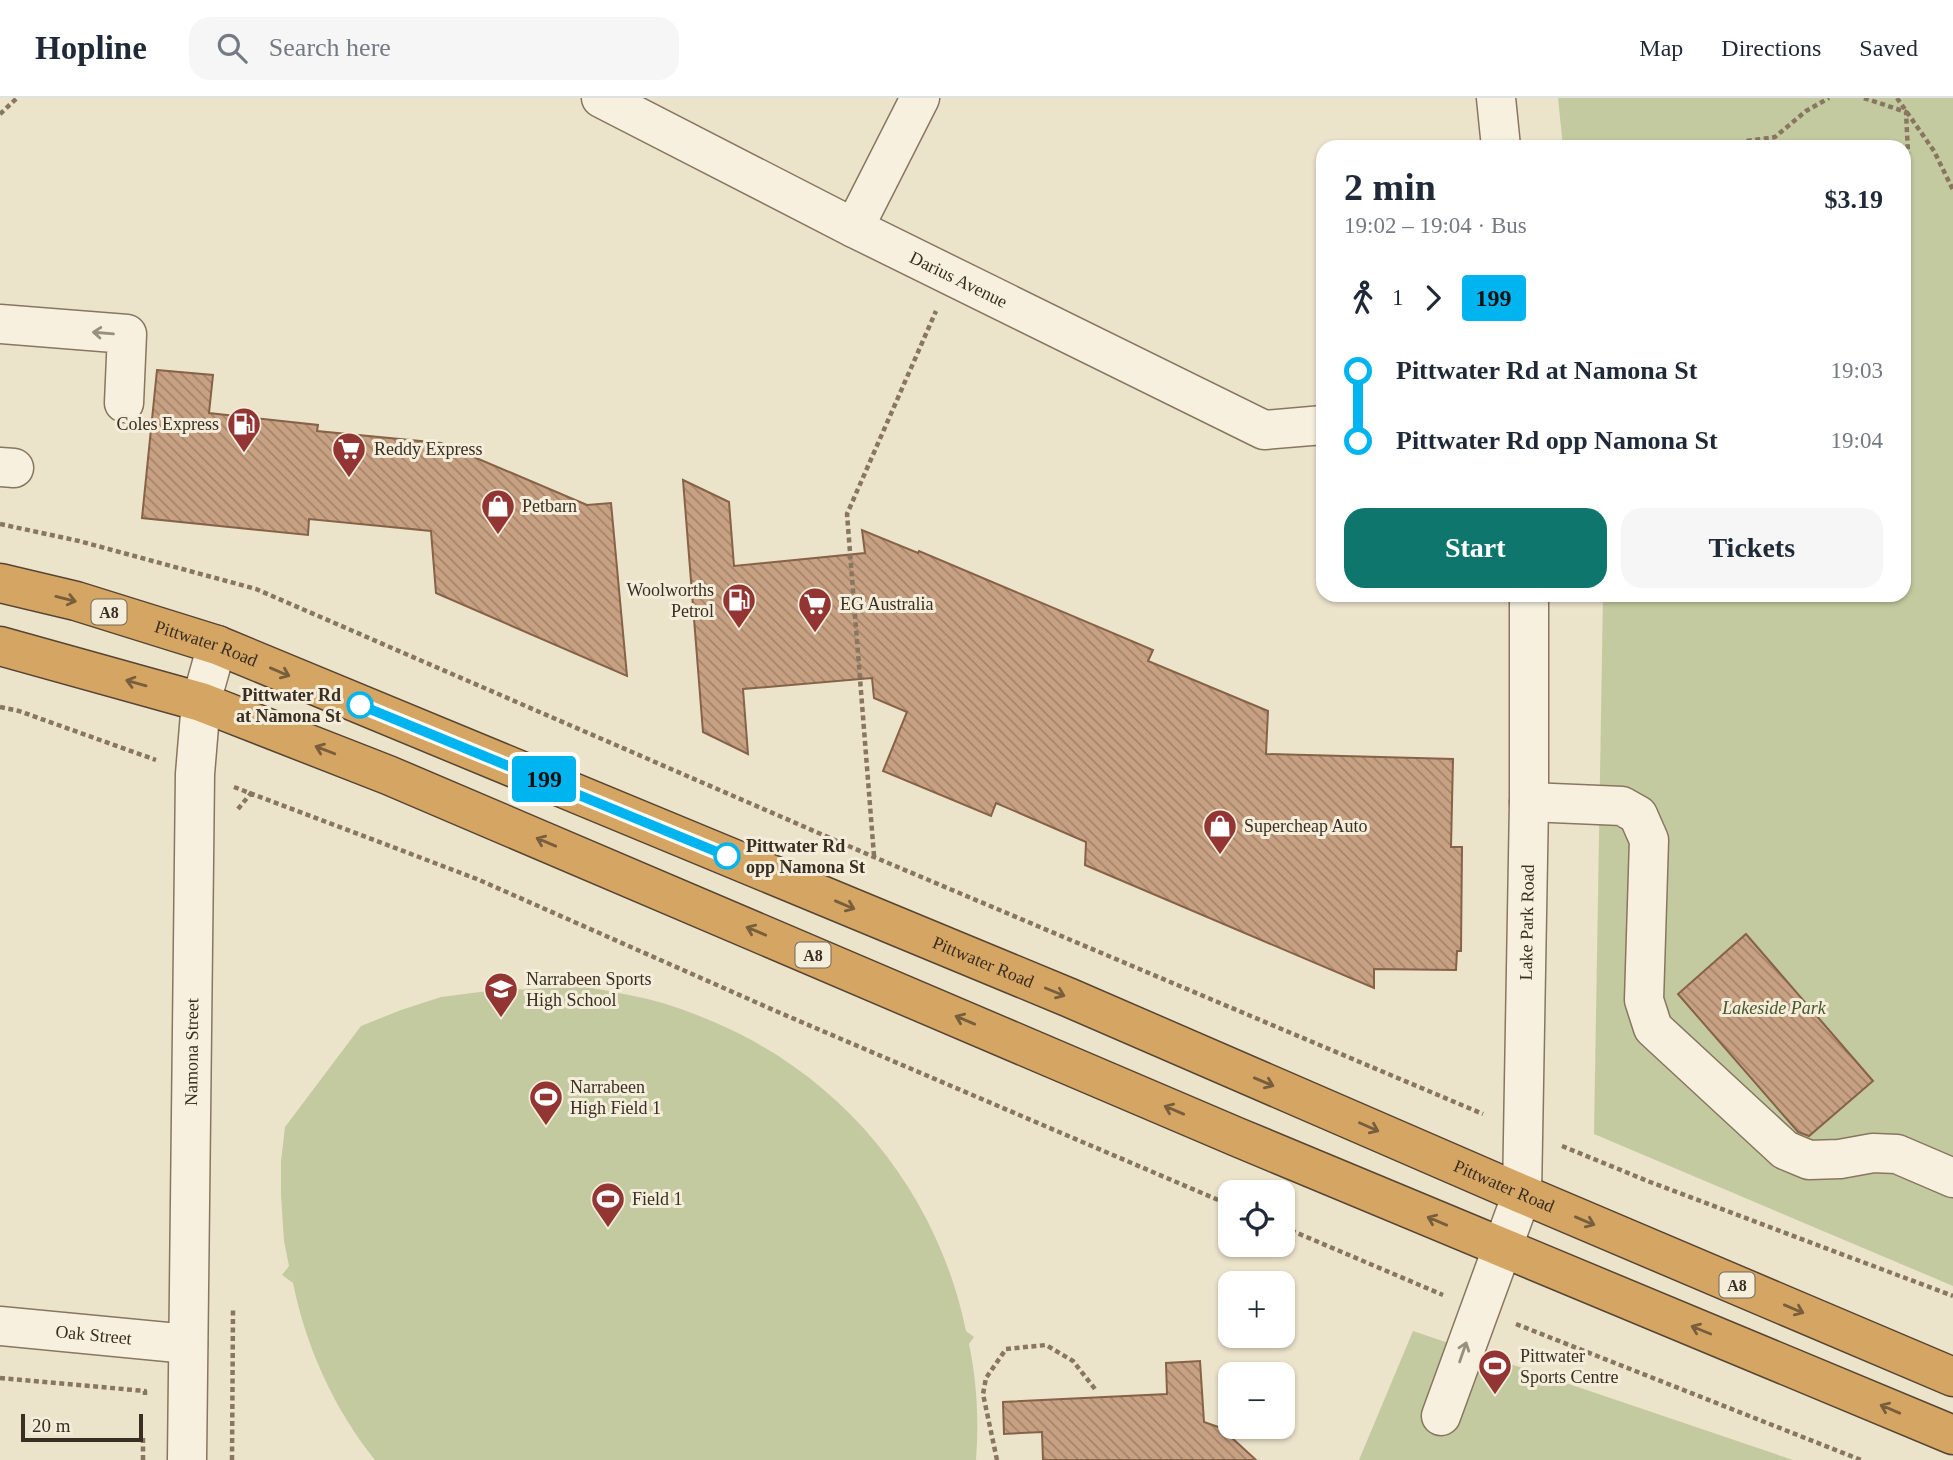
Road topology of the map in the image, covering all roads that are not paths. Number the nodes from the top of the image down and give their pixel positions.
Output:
1 (601, 98) edge
2 (920, 98) edge
3 (1496, 98) edge
4 (1500, 140) edge
5 (854, 228) junction
6 (0, 324) edge
7 (124, 403) dead end
8 (1316, 426) edge
9 (0, 583) edge
10 (1529, 602) edge
11 (217, 645) junction
12 (0, 646) edge
13 (201, 702) junction
14 (1529, 802) junction
15 (1953, 1178) edge
16 (1522, 1194) junction
17 (1500, 1248) junction
18 (0, 1326) edge
19 (188, 1343) junction
20 (1953, 1377) edge
21 (1441, 1416) dead end
22 (1953, 1435) edge
23 (187, 1460) edge

1 - 5 street, Darius Avenue
2 - 5 street
3 - 4 street
5 - 8 street, Darius Avenue
7 -> 6 street
9 -> 11 highway, Pittwater Road / A8
10 - 14 street, Lake Park Road
11 - 13 street, Namona Street
11 -> 16 highway, Pittwater Road / A8
13 -> 12 highway, A8
17 -> 13 highway, A8
13 - 19 street, Namona Street
14 - 15 street
14 - 16 street, Lake Park Road
16 - 17 street, Lake Park Road
16 -> 20 highway, Pittwater Road / A8
21 -> 17 street, Lake Park Road
22 -> 17 highway, A8
18 - 19 street, Oak Street
19 - 23 street, Namona Street

